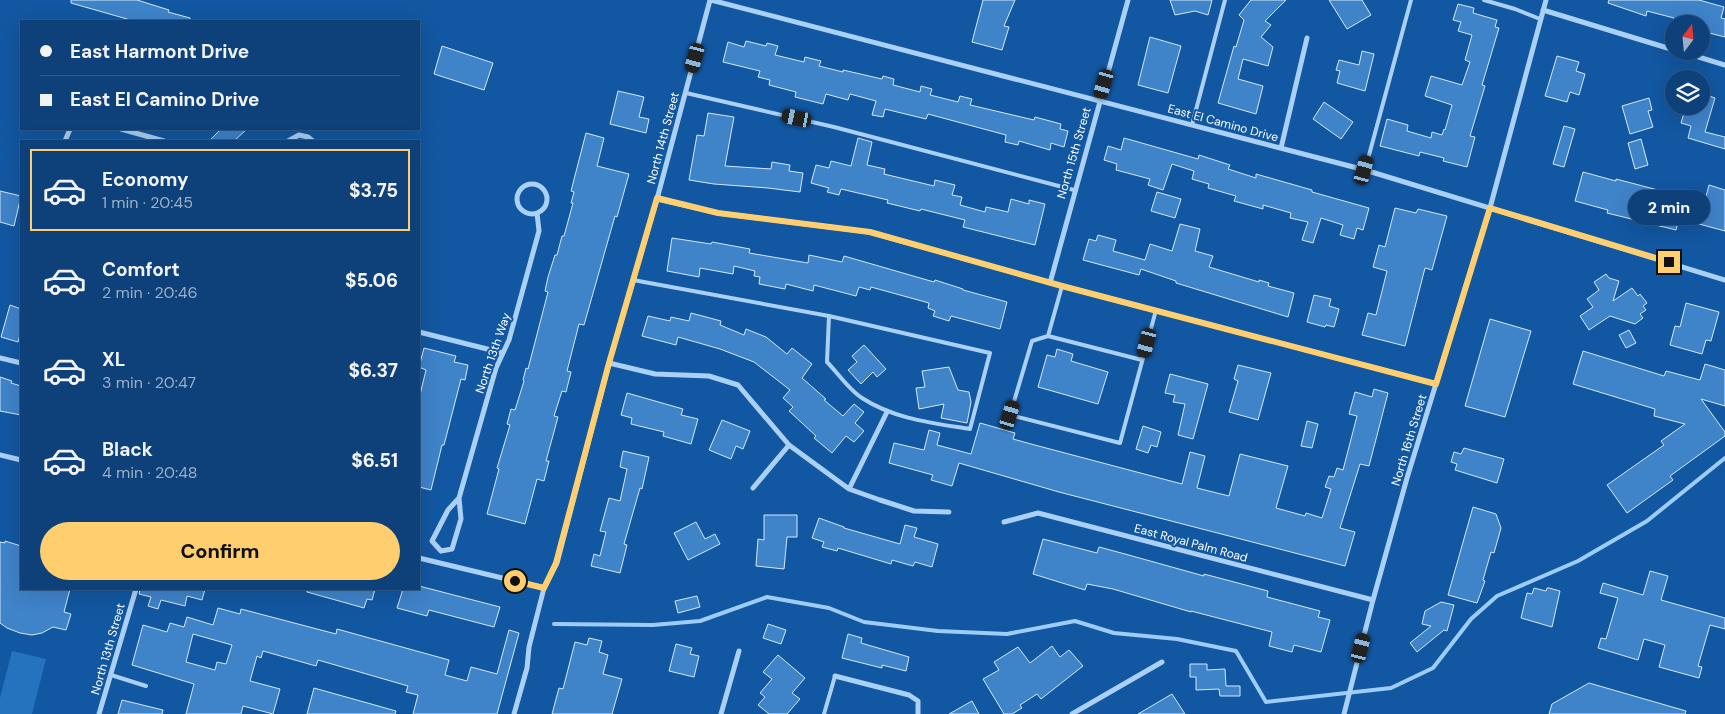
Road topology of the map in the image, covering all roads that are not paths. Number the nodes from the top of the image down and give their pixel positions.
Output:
1 (711, 0) edge
2 (1128, 0) edge
3 (1225, 0) edge
4 (1411, 0) edge
5 (1484, 0) edge
6 (1546, 0) edge
7 (1543, 10) junction
8 (1540, 19) junction
9 (1307, 38) dead end
10 (1665, 47) edge
11 (1709, 60) edge
12 (1725, 65) edge
13 (686, 93) junction
14 (1099, 101) junction
15 (1192, 125) junction
16 (125, 130) edge
17 (160, 140) edge
18 (290, 140) edge
19 (312, 140) edge
20 (1280, 148) junction
21 (1364, 170) junction
22 (1074, 190) junction
23 (657, 198) junction
24 (1490, 208) junction
25 (536, 214) junction
26 (633, 280) junction
27 (1725, 280) edge
28 (1050, 283) junction
29 (1062, 286) junction
30 (1156, 310) junction
31 (829, 316) junction
32 (420, 332) edge
33 (1048, 336) junction
34 (503, 353) junction
35 (0, 358) edge
36 (1142, 360) junction
37 (20, 363) edge
38 (609, 363) junction
39 (1436, 384) junction
40 (887, 412) junction
41 (789, 445) junction
42 (0, 455) edge
43 (20, 460) edge
44 (753, 488) dead end
45 (849, 489) junction
46 (459, 498) junction
47 (949, 512) dead end
48 (1004, 522) dead end
49 (441, 551) junction
50 (420, 558) edge
51 (437, 563) junction
52 (544, 588) junction
53 (136, 590) edge
54 (1373, 600) junction
55 (739, 652) dead end
56 (1162, 662) dead end
57 (110, 675) junction
58 (835, 676) joint
59 (146, 686) dead end
60 (100, 714) edge
61 (514, 714) edge
62 (721, 714) edge
63 (824, 714) edge
64 (918, 714) edge
65 (1072, 714) edge
66 (1344, 714) edge

1 - 13 street, North 14th Street
1 - 14 street, East El Camino Drive
2 - 14 street, North 15th Street
3 - 15 lane
4 - 21 lane
5 - 8 lane
6 - 7 street, North 16th Street
7 - 8 street, North 16th Street
7 - 10 street
8 - 24 street, North 16th Street
9 - 20 street
11 - 12 street
13 - 22 lane
13 - 23 street, North 14th Street
14 - 15 street, East El Camino Drive
14 - 22 street, North 15th Street
15 - 20 street, East El Camino Drive
16 - 17 street
18 - 19 street
20 - 21 street, East El Camino Drive
21 - 24 street, East El Camino Drive
22 - 28 street, North 15th Street
23 - 26 street, North 14th Street
23 - 28 street
24 - 27 street, East El Camino Drive
24 - 39 street, North 16th Street
25 - 25 street
25 - 34 street, North 13th Way
26 - 31 lane
26 - 38 street, North 14th Street
28 - 29 street
29 - 30 street
29 - 33 lane
30 - 36 lane
30 - 39 street
31 - 40 lane
31 - 40 lane
32 - 34 street
33 - 36 lane
33 - 36 lane
34 - 46 street, North 13th Way
35 - 37 street
38 - 41 street
38 - 52 street, North 14th Street
39 - 54 street, North 16th Street
40 - 45 street
41 - 44 street
41 - 45 street
42 - 43 street
45 - 47 street
46 - 49 street, North 13th Way
46 - 49 street, North 13th Way
48 - 54 street, East Royal Palm Road
49 - 51 street, North 13th Way
50 - 51 street
51 - 52 street
52 - 61 street, North 14th Street
53 - 57 street, North 13th Street
54 - 66 street, North 16th Street
55 - 62 street
56 - 65 street
57 - 59 lane
57 - 60 street, North 13th Street
58 - 63 lane
58 - 64 street

